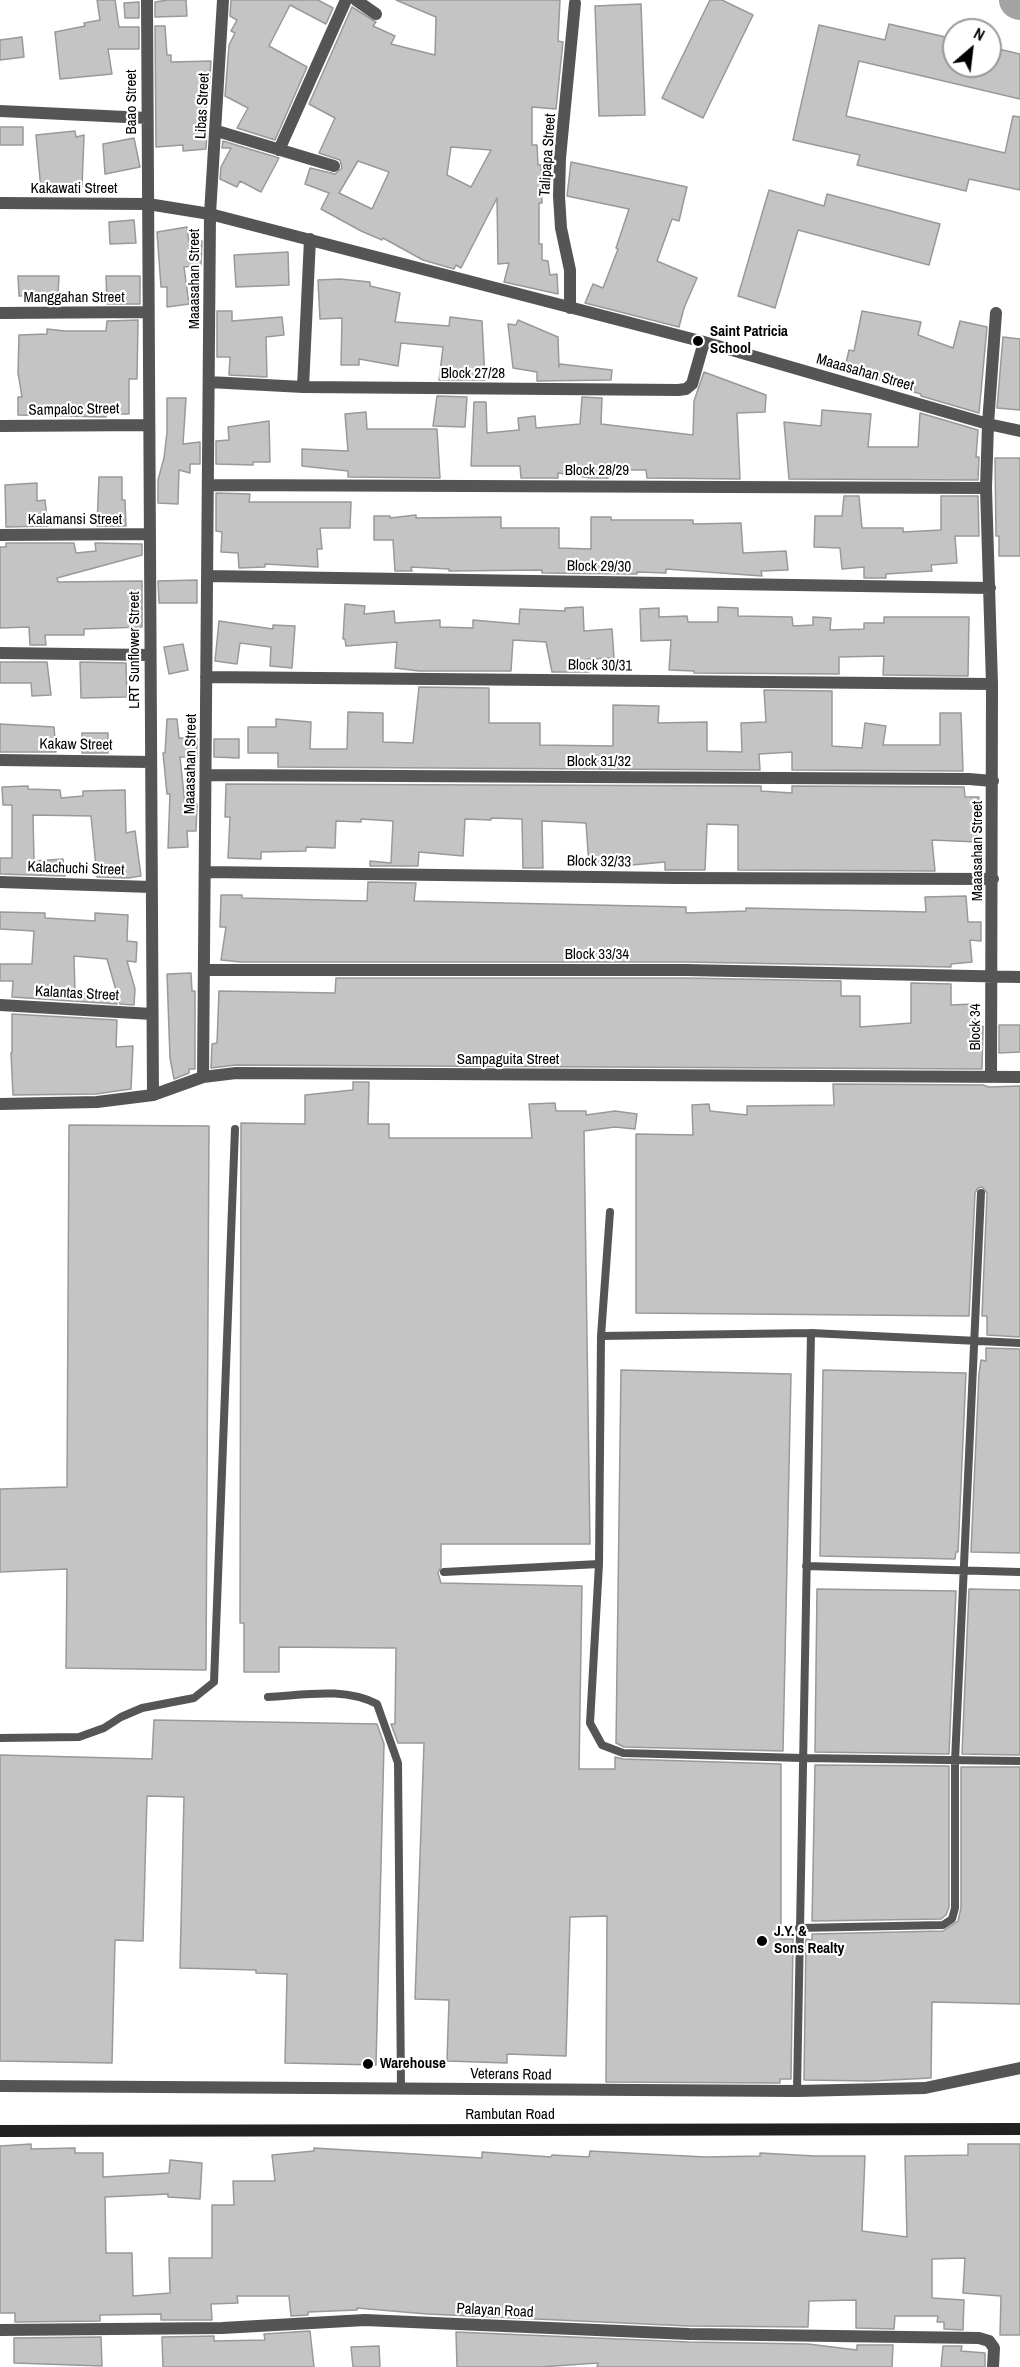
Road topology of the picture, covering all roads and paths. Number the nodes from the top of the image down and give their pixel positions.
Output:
1 (147, 0) edge
2 (223, 0) edge
3 (346, 0) edge
4 (356, 0) edge
5 (575, 3) dead end
6 (376, 14) dead end
7 (0, 111) edge
8 (147, 118) junction
9 (217, 131) junction
10 (279, 150) junction
11 (334, 166) dead end
12 (0, 203) edge
13 (148, 204) junction
14 (210, 214) junction
15 (310, 239) junction
16 (570, 308) junction
17 (148, 312) junction
18 (0, 313) edge
19 (996, 313) dead end
20 (704, 342) junction
21 (209, 382) junction
22 (303, 387) junction
23 (988, 424) junction
24 (149, 425) junction
25 (0, 426) edge
26 (1020, 431) edge
27 (208, 485) junction
28 (986, 488) junction
29 (150, 534) junction
30 (0, 535) edge
31 (207, 576) junction
32 (990, 588) junction
33 (0, 653) edge
34 (150, 655) junction
35 (206, 677) junction
36 (992, 684) junction
37 (0, 760) edge
38 (151, 762) junction
39 (206, 775) junction
40 (993, 781) junction
41 (205, 872) junction
42 (993, 879) junction
43 (0, 882) edge
44 (151, 886) junction
45 (204, 970) junction
46 (1020, 976) edge
47 (991, 977) junction
48 (0, 1005) edge
49 (152, 1014) junction
50 (203, 1077) junction
51 (991, 1077) junction
52 (1020, 1077) edge
53 (153, 1095) junction
54 (0, 1104) edge
55 (235, 1129) dead end
56 (981, 1193) dead end
57 (610, 1212) dead end
58 (811, 1333) junction
59 (601, 1336) junction
60 (976, 1342) junction
61 (1020, 1343) edge
62 (599, 1564) junction
63 (806, 1566) junction
64 (962, 1570) junction
65 (444, 1572) dead end
66 (1020, 1572) edge
67 (268, 1697) dead end
68 (0, 1738) edge
69 (802, 1758) junction
70 (955, 1761) junction
71 (1020, 1761) edge
72 (799, 1928) junction
73 (1020, 2068) edge
74 (0, 2086) edge
75 (401, 2087) junction
76 (797, 2091) junction
77 (1020, 2129) edge
78 (0, 2131) edge
79 (0, 2330) edge
80 (993, 2367) edge

1 - 8 street, Baao Street
2 - 9 street, Libas Street
3 - 10 street
4 - 6 street
5 - 16 street, Talipapa Street
7 - 8 street
8 - 13 street, Baao Street
9 - 10 street
9 - 14 street, Libas Street
10 - 11 street
12 - 13 street, Kakawati Street
13 - 14 street, Kakawati Street
13 - 17 street, LRT Sunflower Street
14 - 15 street, Maaasahan Street
14 - 21 street, Maaasahan Street
15 - 16 street, Maaasahan Street
15 - 22 street
16 - 20 street, Maaasahan Street
17 - 18 street, Manggahan Street
17 - 24 street, LRT Sunflower Street
19 - 23 street, Maaasahan Street
20 - 22 street, Block 27/28
20 - 23 street, Maaasahan Street
21 - 22 street, Block 27/28
21 - 27 street, Maaasahan Street
23 - 26 street, Maaasahan Street
23 - 28 street, Maaasahan Street
24 - 25 street, Sampaloc Street
24 - 29 street, LRT Sunflower Street
27 - 28 street, Block 28/29
27 - 31 street, Maaasahan Street
28 - 32 street, Maaasahan Street
29 - 30 street, Kalamansi Street
29 - 34 street, LRT Sunflower Street
31 - 32 street, Block 29/30
31 - 35 street, Maaasahan Street
32 - 36 street, Maaasahan Street
33 - 34 street
34 - 38 street, LRT Sunflower Street
35 - 36 street, Block 30/31
35 - 39 street, Maaasahan Street
36 - 40 street, Maaasahan Street
37 - 38 street, Kakaw Street
38 - 44 street, LRT Sunflower Street
39 - 40 street, Block 31/32
39 - 41 street, Maaasahan Street
40 - 42 street, Maaasahan Street
41 - 42 street, Block 32/33
41 - 45 street, Maaasahan Street
42 - 47 street, Maaasahan Street
43 - 44 street, Kalachuchi Street
44 - 49 street, LRT Sunflower Street
45 - 47 street, Block 33/34
45 - 50 street, Maaasahan Street
46 - 47 street
47 - 51 street, Block 34
48 - 49 street, Kalantas Street
49 - 53 street, LRT Sunflower Street
50 - 51 street, Sampaguita Street
50 - 53 street, Sampaguita Street
51 - 52 street, Sampaguita Street
53 - 54 street, Sampaguita Street
55 - 68 lane
56 - 60 lane
57 - 59 lane
58 - 59 lane
58 - 60 lane
58 - 63 lane
59 - 62 lane
60 - 61 lane
60 - 64 lane
62 - 65 lane
62 - 69 lane
63 - 64 lane
63 - 69 lane
64 - 66 lane
64 - 70 lane
67 - 75 lane
69 - 70 lane
69 - 72 lane
70 - 71 lane
70 - 72 lane
72 - 76 lane
73 - 76 street, Veterans Road
74 - 75 street, Veterans Road
75 - 76 street, Veterans Road
77 - 78 street, Rambutan Road
79 - 80 street, Palayan Road

